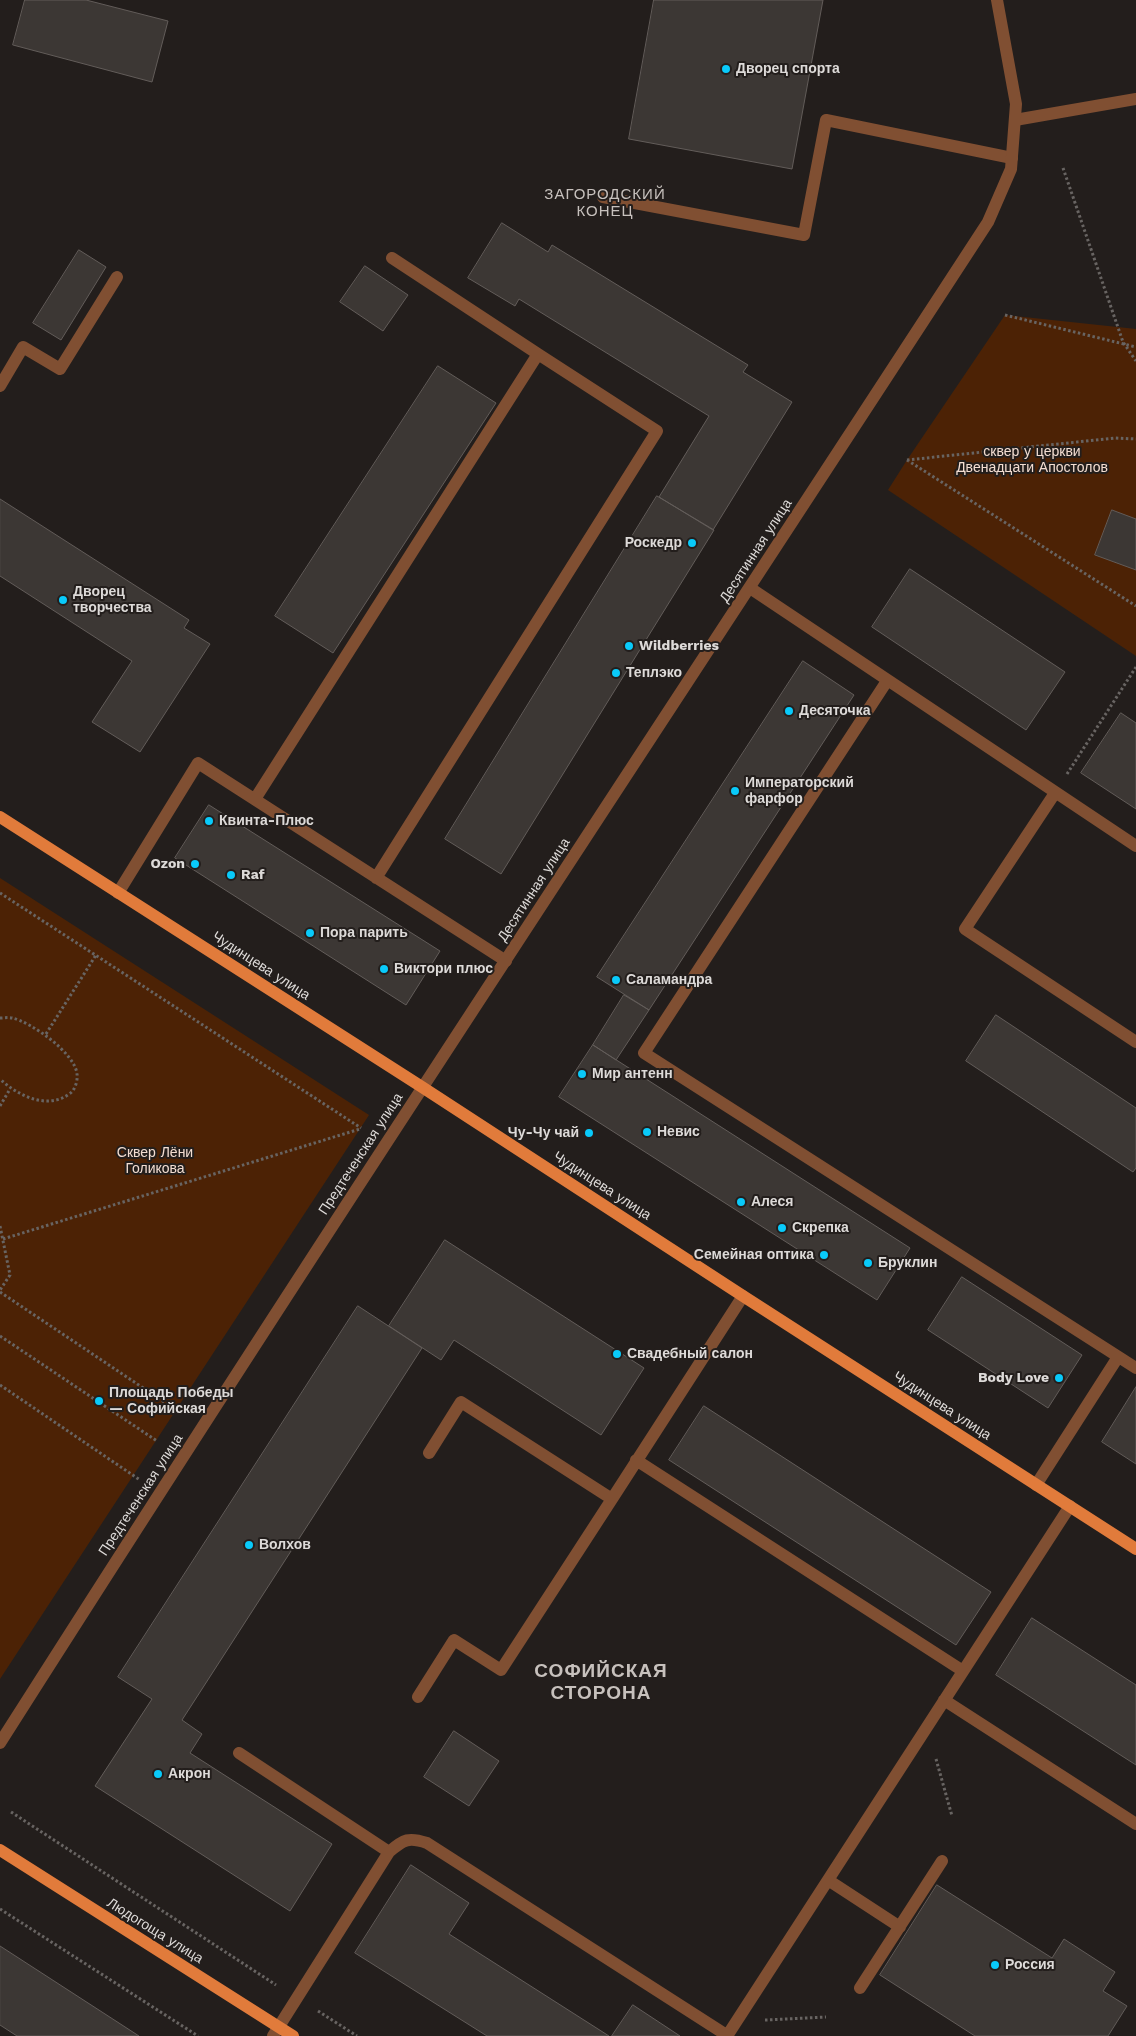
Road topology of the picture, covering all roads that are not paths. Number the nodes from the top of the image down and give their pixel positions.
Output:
1 (997, 0) edge
2 (1136, 99) edge
3 (1015, 120) junction
4 (1012, 158) junction
5 (603, 197) dead end
6 (392, 258) dead end
7 (117, 277) dead end
8 (538, 354) junction
9 (0, 386) edge
10 (750, 588) junction
11 (888, 681) junction
12 (1055, 793) junction
13 (255, 799) junction
14 (0, 817) edge
15 (1136, 846) edge
16 (376, 878) junction
17 (118, 893) junction
18 (506, 961) junction
19 (1136, 1042) edge
20 (422, 1087) junction
21 (743, 1296) junction
22 (1118, 1357) junction
23 (1136, 1368) edge
24 (429, 1453) dead end
25 (636, 1460) junction
26 (1036, 1485) junction
27 (612, 1499) junction
28 (1070, 1506) junction
29 (1136, 1548) edge
30 (963, 1671) junction
31 (418, 1697) dead end
32 (944, 1700) junction
33 (0, 1743) edge
34 (239, 1753) dead end
35 (1136, 1824) edge
36 (0, 1850) edge
37 (389, 1852) junction
38 (942, 1861) dead end
39 (828, 1880) junction
40 (900, 1926) junction
41 (860, 1988) dead end
42 (276, 2031) edge
43 (293, 2036) edge
44 (728, 2036) edge

1 - 3 street, Десятинная улица
2 - 3 street
3 - 4 street, Десятинная улица
4 - 5 street
4 - 10 street, Десятинная улица
6 - 8 street
7 - 9 street
8 - 13 street
8 - 16 street
10 - 11 street
10 - 18 street, Десятинная улица
11 - 12 street
11 - 22 street
12 - 15 street
12 - 19 street
13 - 16 street
13 - 17 street
14 - 17 main road, Чудинцева улица
16 - 18 street
17 - 20 main road, Чудинцева улица
18 - 20 street, Десятинная улица
20 - 21 main road, Чудинцева улица
20 - 33 street, Предтеченская улица
21 - 25 street
21 - 26 main road, Чудинцева улица
22 - 23 street
22 - 26 street
24 - 27 street
25 - 27 street
25 - 30 street
26 - 28 main road, Чудинцева улица
27 - 31 street
28 - 29 main road, Чудинцева улица
28 - 30 street
30 - 32 street
32 - 35 street
32 - 39 street
34 - 37 street
36 - 42 main road, Людогоща улица
37 - 42 street
37 - 44 street
38 - 40 street
39 - 40 street
39 - 44 street
40 - 41 street
42 - 43 main road, Людогоща улица

